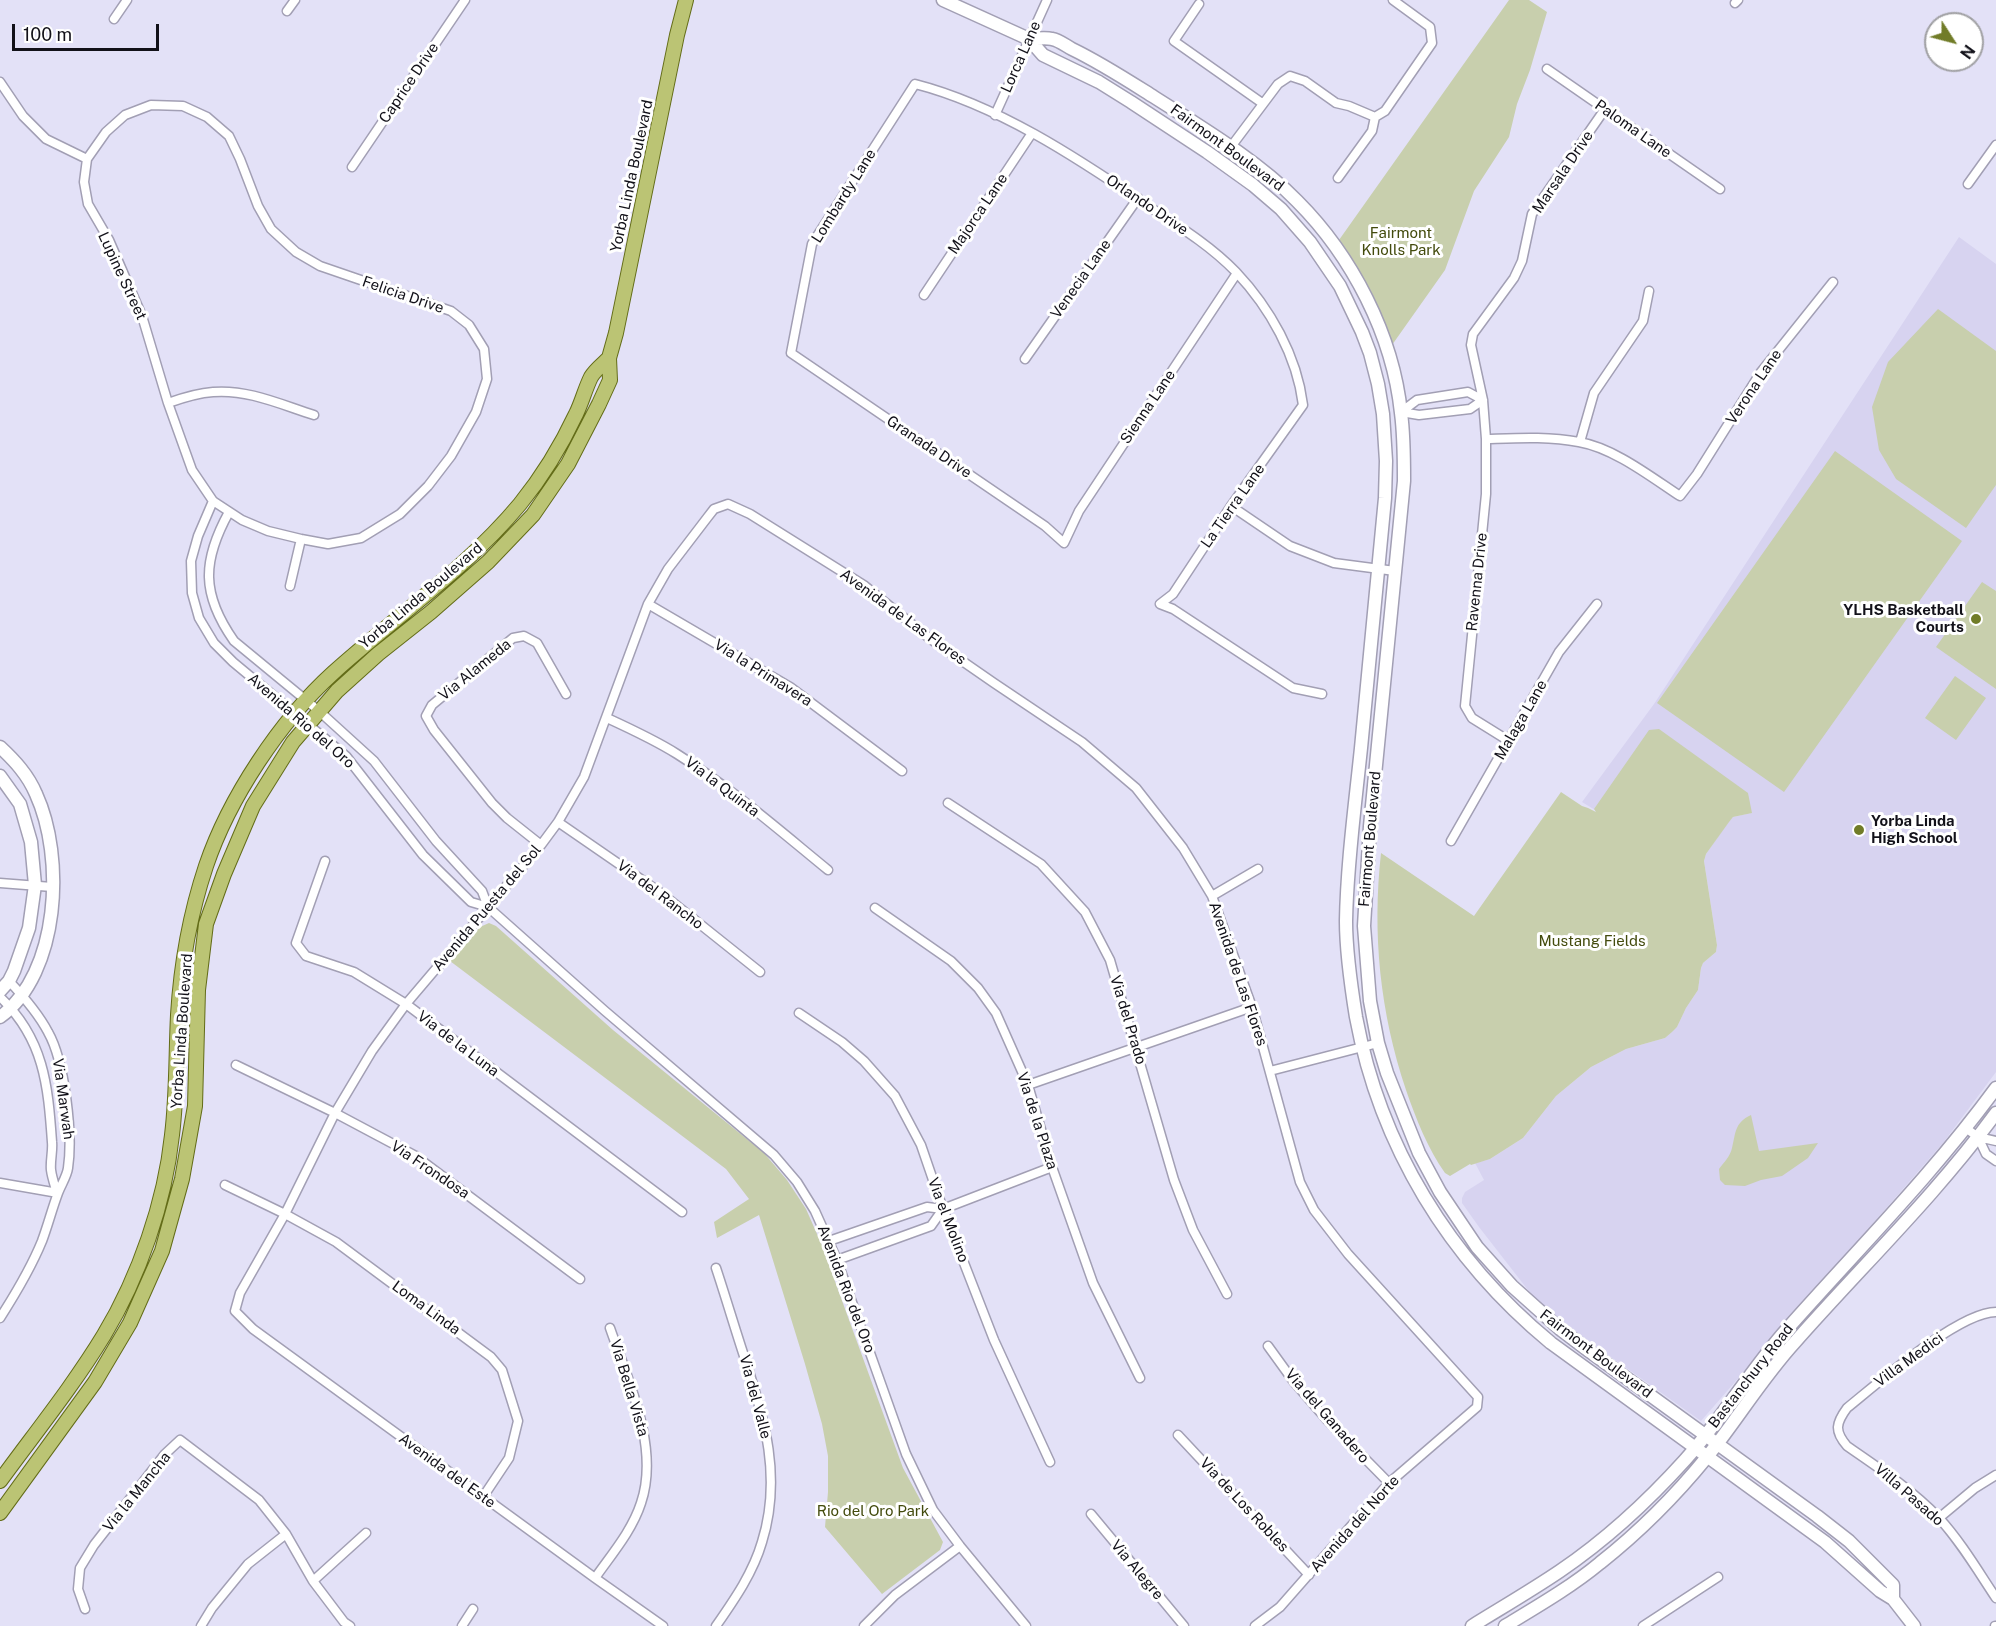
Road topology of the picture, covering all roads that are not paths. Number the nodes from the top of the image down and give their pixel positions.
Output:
1 (127, 0) edge
2 (295, 0) edge
3 (465, 0) edge
4 (686, 0) edge
5 (943, 0) edge
6 (1047, 0) edge
7 (1393, 0) edge
8 (1199, 4) dead end
9 (287, 10) dead end
10 (114, 19) dead end
11 (1029, 39) junction
12 (1547, 69) dead end
13 (0, 82) edge
14 (915, 84) joint
15 (1262, 103) junction
16 (1605, 109) junction
17 (995, 115) junction
18 (1375, 117) junction
19 (1032, 133) junction
20 (1996, 145) edge
21 (1230, 148) junction
22 (87, 159) junction
23 (1220, 162) junction
24 (352, 167) dead end
25 (1338, 178) dead end
26 (1968, 184) dead end
27 (1720, 189) dead end
28 (1138, 198) junction
29 (1237, 273) junction
30 (1833, 282) dead end
31 (1649, 291) dead end
32 (924, 295) dead end
33 (791, 353) joint
34 (609, 357) junction
35 (1025, 359) dead end
36 (1483, 400) junction
37 (168, 403) junction
38 (1303, 405) joint
39 (1401, 412) junction
40 (1383, 414) junction
41 (314, 415) dead end
42 (1486, 440) junction
43 (1580, 442) junction
44 (548, 466) junction
45 (561, 474) junction
46 (213, 501) junction
47 (728, 504) joint
48 (1231, 506) junction
49 (229, 512) junction
50 (301, 539) junction
51 (1064, 543) joint
52 (1378, 569) junction
53 (1395, 571) junction
54 (290, 586) dead end
55 (648, 604) junction
56 (1598, 604) dead end
57 (566, 694) dead end
58 (1322, 694) dead end
59 (307, 701) junction
60 (319, 711) junction
61 (296, 714) junction
62 (607, 718) junction
63 (308, 724) junction
64 (1509, 741) junction
65 (0, 747) edge
66 (902, 771) dead end
67 (0, 776) edge
68 (948, 803) dead end
69 (558, 822) junction
70 (1451, 841) dead end
71 (541, 845) junction
72 (325, 861) dead end
73 (1258, 869) dead end
74 (828, 870) dead end
75 (0, 883) edge
76 (34, 885) junction
77 (52, 887) junction
78 (1212, 896) junction
79 (488, 907) junction
80 (875, 908) dead end
81 (760, 972) dead end
82 (9, 981) junction
83 (0, 992) edge
84 (22, 995) junction
85 (0, 997) edge
86 (405, 1004) junction
87 (1252, 1007) junction
88 (12, 1008) junction
89 (799, 1013) dead end
90 (0, 1017) edge
91 (1378, 1043) junction
92 (1137, 1047) junction
93 (1362, 1048) junction
94 (236, 1065) dead end
95 (1270, 1071) junction
96 (1028, 1085) junction
97 (1996, 1088) edge
98 (335, 1113) junction
99 (1996, 1113) edge
100 (1967, 1128) junction
101 (1978, 1137) junction
102 (1996, 1140) edge
103 (1996, 1161) edge
104 (1052, 1167) junction
105 (0, 1183) edge
106 (225, 1185) dead end
107 (1440, 1192) junction
108 (58, 1193) junction
109 (1425, 1200) junction
110 (943, 1209) junction
111 (682, 1212) dead end
112 (285, 1214) junction
113 (829, 1241) junction
114 (837, 1260) junction
115 (716, 1268) dead end
116 (580, 1279) dead end
117 (1227, 1294) dead end
118 (235, 1311) joint
119 (1996, 1312) edge
120 (0, 1318) edge
121 (610, 1328) dead end
122 (1268, 1346) dead end
123 (1589, 1351) junction
124 (1580, 1364) junction
125 (1140, 1378) dead end
126 (1478, 1396) joint
127 (1838, 1428) joint
128 (1178, 1435) dead end
129 (1705, 1435) junction
130 (1717, 1443) junction
131 (1695, 1448) junction
132 (1707, 1457) junction
133 (1050, 1462) dead end
134 (1996, 1475) edge
135 (0, 1481) edge
136 (1389, 1483) junction
137 (483, 1497) junction
138 (0, 1513) edge
139 (1091, 1514) dead end
140 (1939, 1518) junction
141 (366, 1533) dead end
142 (286, 1534) junction
143 (960, 1546) junction
144 (1309, 1575) junction
145 (1718, 1577) dead end
146 (595, 1578) junction
147 (313, 1581) junction
148 (1996, 1598) edge
149 (1893, 1599) junction
150 (85, 1609) dead end
151 (473, 1609) dead end
152 (201, 1626) edge
153 (350, 1626) edge
154 (462, 1626) edge
155 (663, 1626) edge
156 (716, 1626) edge
157 (864, 1626) edge
158 (1026, 1626) edge
159 (1184, 1626) edge
160 (1256, 1626) edge
161 (1472, 1626) edge
162 (1505, 1626) edge
163 (1643, 1626) edge
164 (1914, 1626) edge

1 - 10 street
2 - 9 street
3 - 24 street, Caprice Drive
4 - 34 main road, Yorba Linda Boulevard
5 - 11 main road, Fairmont Boulevard
6 - 11 street, Lorca Lane
7 - 18 street
8 - 15 street
11 - 17 street, Lorca Lane
11 - 21 main road, Fairmont Boulevard
11 - 23 main road, Fairmont Boulevard
12 - 16 street, Paloma Lane
13 - 22 street
14 - 17 street, Orlando Drive
14 - 33 street, Lombardy Lane
15 - 18 street
15 - 21 street
16 - 27 street, Paloma Lane
16 - 36 street, Marsala Drive
17 - 19 street, Orlando Drive
18 - 25 street
19 - 28 street, Orlando Drive
19 - 32 street, Majorca Lane
20 - 26 street
21 - 23 main road
21 - 39 main road, Fairmont Boulevard
22 - 37 street, Lupine Street
22 - 50 street, Felicia Drive
23 - 40 main road, Fairmont Boulevard
28 - 29 street, Orlando Drive
28 - 35 street, Venecia Lane
29 - 38 street, Orlando Drive
29 - 51 street, Sienna Lane
30 - 43 street, Verona Lane
31 - 43 street
33 - 51 street, Granada Drive
34 - 44 main road, Yorba Linda Boulevard
34 - 45 main road, Yorba Linda Boulevard
36 - 39 street
36 - 39 street
36 - 42 street, Ravenna Drive
37 - 41 street
37 - 46 street, Lupine Street
38 - 48 street, La Tierra Lane
39 - 40 main road
39 - 53 main road, Fairmont Boulevard
40 - 52 main road, Fairmont Boulevard
42 - 43 street
42 - 64 street, Ravenna Drive
44 - 45 main road
44 - 59 main road, Yorba Linda Boulevard
45 - 60 main road, Yorba Linda Boulevard
46 - 49 street, Felicia Drive
46 - 61 street, Avenida Rio del Oro
47 - 55 street, Avenida Puesta del Sol
47 - 78 street, Avenida de Las Flores
48 - 52 street
48 - 58 street, La Tierra Lane
49 - 50 street, Felicia Drive
49 - 59 street, Avenida Rio del Oro
50 - 54 street
52 - 53 street
52 - 93 main road, Fairmont Boulevard
53 - 91 main road, Fairmont Boulevard
55 - 62 street, Avenida Puesta del Sol
55 - 66 street, Via la Primavera
56 - 64 street, Malaga Lane
57 - 71 street, Via Alameda
59 - 60 street, Avenida Rio del Oro
59 - 61 main road, Yorba Linda Boulevard
60 - 63 main road, Yorba Linda Boulevard
60 - 79 street, Avenida Rio del Oro
61 - 63 street, Avenida Rio del Oro
61 - 135 main road, Yorba Linda Boulevard
62 - 69 street, Avenida Puesta del Sol
62 - 74 street, Via la Quinta
63 - 79 street, Avenida Rio del Oro
63 - 138 main road, Yorba Linda Boulevard
64 - 70 street, Malaga Lane
65 - 77 main road
67 - 76 main road
68 - 92 street, Via del Prado
69 - 71 street, Avenida Puesta del Sol
69 - 81 street, Via del Rancho
71 - 79 street, Avenida Puesta del Sol
72 - 86 street, Via de la Luna
73 - 78 street
75 - 76 street
76 - 77 street
76 - 82 main road
77 - 84 main road
78 - 87 street, Avenida de Las Flores
79 - 86 street, Avenida Puesta del Sol
79 - 113 street, Avenida Rio del Oro
80 - 96 street, Via de la Plaza
82 - 83 main road
82 - 84 street, Via Marwah
84 - 88 main road
84 - 108 street, Via Marwah
85 - 88 street, Via Marwah
86 - 98 street, Avenida Puesta del Sol
86 - 111 street, Via de la Luna
87 - 92 street
87 - 95 street, Avenida de Las Flores
88 - 90 main road
88 - 108 street, Via Marwah
89 - 110 street, Via el Molino
91 - 93 street
91 - 107 main road, Fairmont Boulevard
92 - 96 street
92 - 117 street, Via del Prado
93 - 95 street
93 - 109 main road, Fairmont Boulevard
94 - 98 street, Via Frondosa
95 - 126 street, Avenida de Las Flores
96 - 104 street, Via de la Plaza
97 - 100 main road, Bastanchury Road
98 - 112 street, Avenida Puesta del Sol
98 - 116 street, Via Frondosa
99 - 101 main road, Bastanchury Road
100 - 101 street
100 - 129 main road, Bastanchury Road
101 - 102 street
101 - 103 street
101 - 130 main road, Bastanchury Road
104 - 110 street
104 - 125 street, Via de la Plaza
105 - 108 street
106 - 112 street, Loma Linda
107 - 109 main road
107 - 123 main road, Fairmont Boulevard
108 - 120 street, Via Marwah
109 - 124 main road, Fairmont Boulevard
110 - 113 street
110 - 114 street
110 - 133 street, Via el Molino
112 - 118 street, Avenida Puesta del Sol
112 - 137 street, Loma Linda
113 - 114 street, Avenida Rio del Oro
114 - 143 street, Avenida Rio del Oro
115 - 156 street, Via del Valle
118 - 137 street, Avenida del Este
119 - 127 street, Villa Medici
121 - 146 street, Via Bella Vista
122 - 136 street, Via del Ganadero
123 - 124 main road
123 - 129 main road, Fairmont Boulevard
124 - 131 main road, Fairmont Boulevard
126 - 136 street, Avenida del Norte
127 - 140 street, Villa Pasado
128 - 144 street, Via de Los Robles
129 - 130 main road, Fairmont Boulevard
129 - 131 main road, Bastanchury Road
130 - 132 main road, Bastanchury Road
130 - 149 main road, Fairmont Boulevard
131 - 132 main road, Fairmont Boulevard
131 - 161 main road, Bastanchury Road
132 - 149 main road, Fairmont Boulevard
132 - 162 main road, Bastanchury Road
134 - 140 street
136 - 144 street, Avenida del Norte
137 - 146 street, Avenida del Este
139 - 159 street, Via Alegre
140 - 148 street, Villa Pasado
141 - 147 street
142 - 147 street
142 - 150 street, Via la Mancha
142 - 152 street
143 - 157 street
143 - 158 street, Avenida Rio del Oro
144 - 160 street, Avenida del Norte
145 - 163 street
146 - 155 street, Avenida del Este
147 - 153 street
149 - 164 main road, Fairmont Boulevard
151 - 154 street

